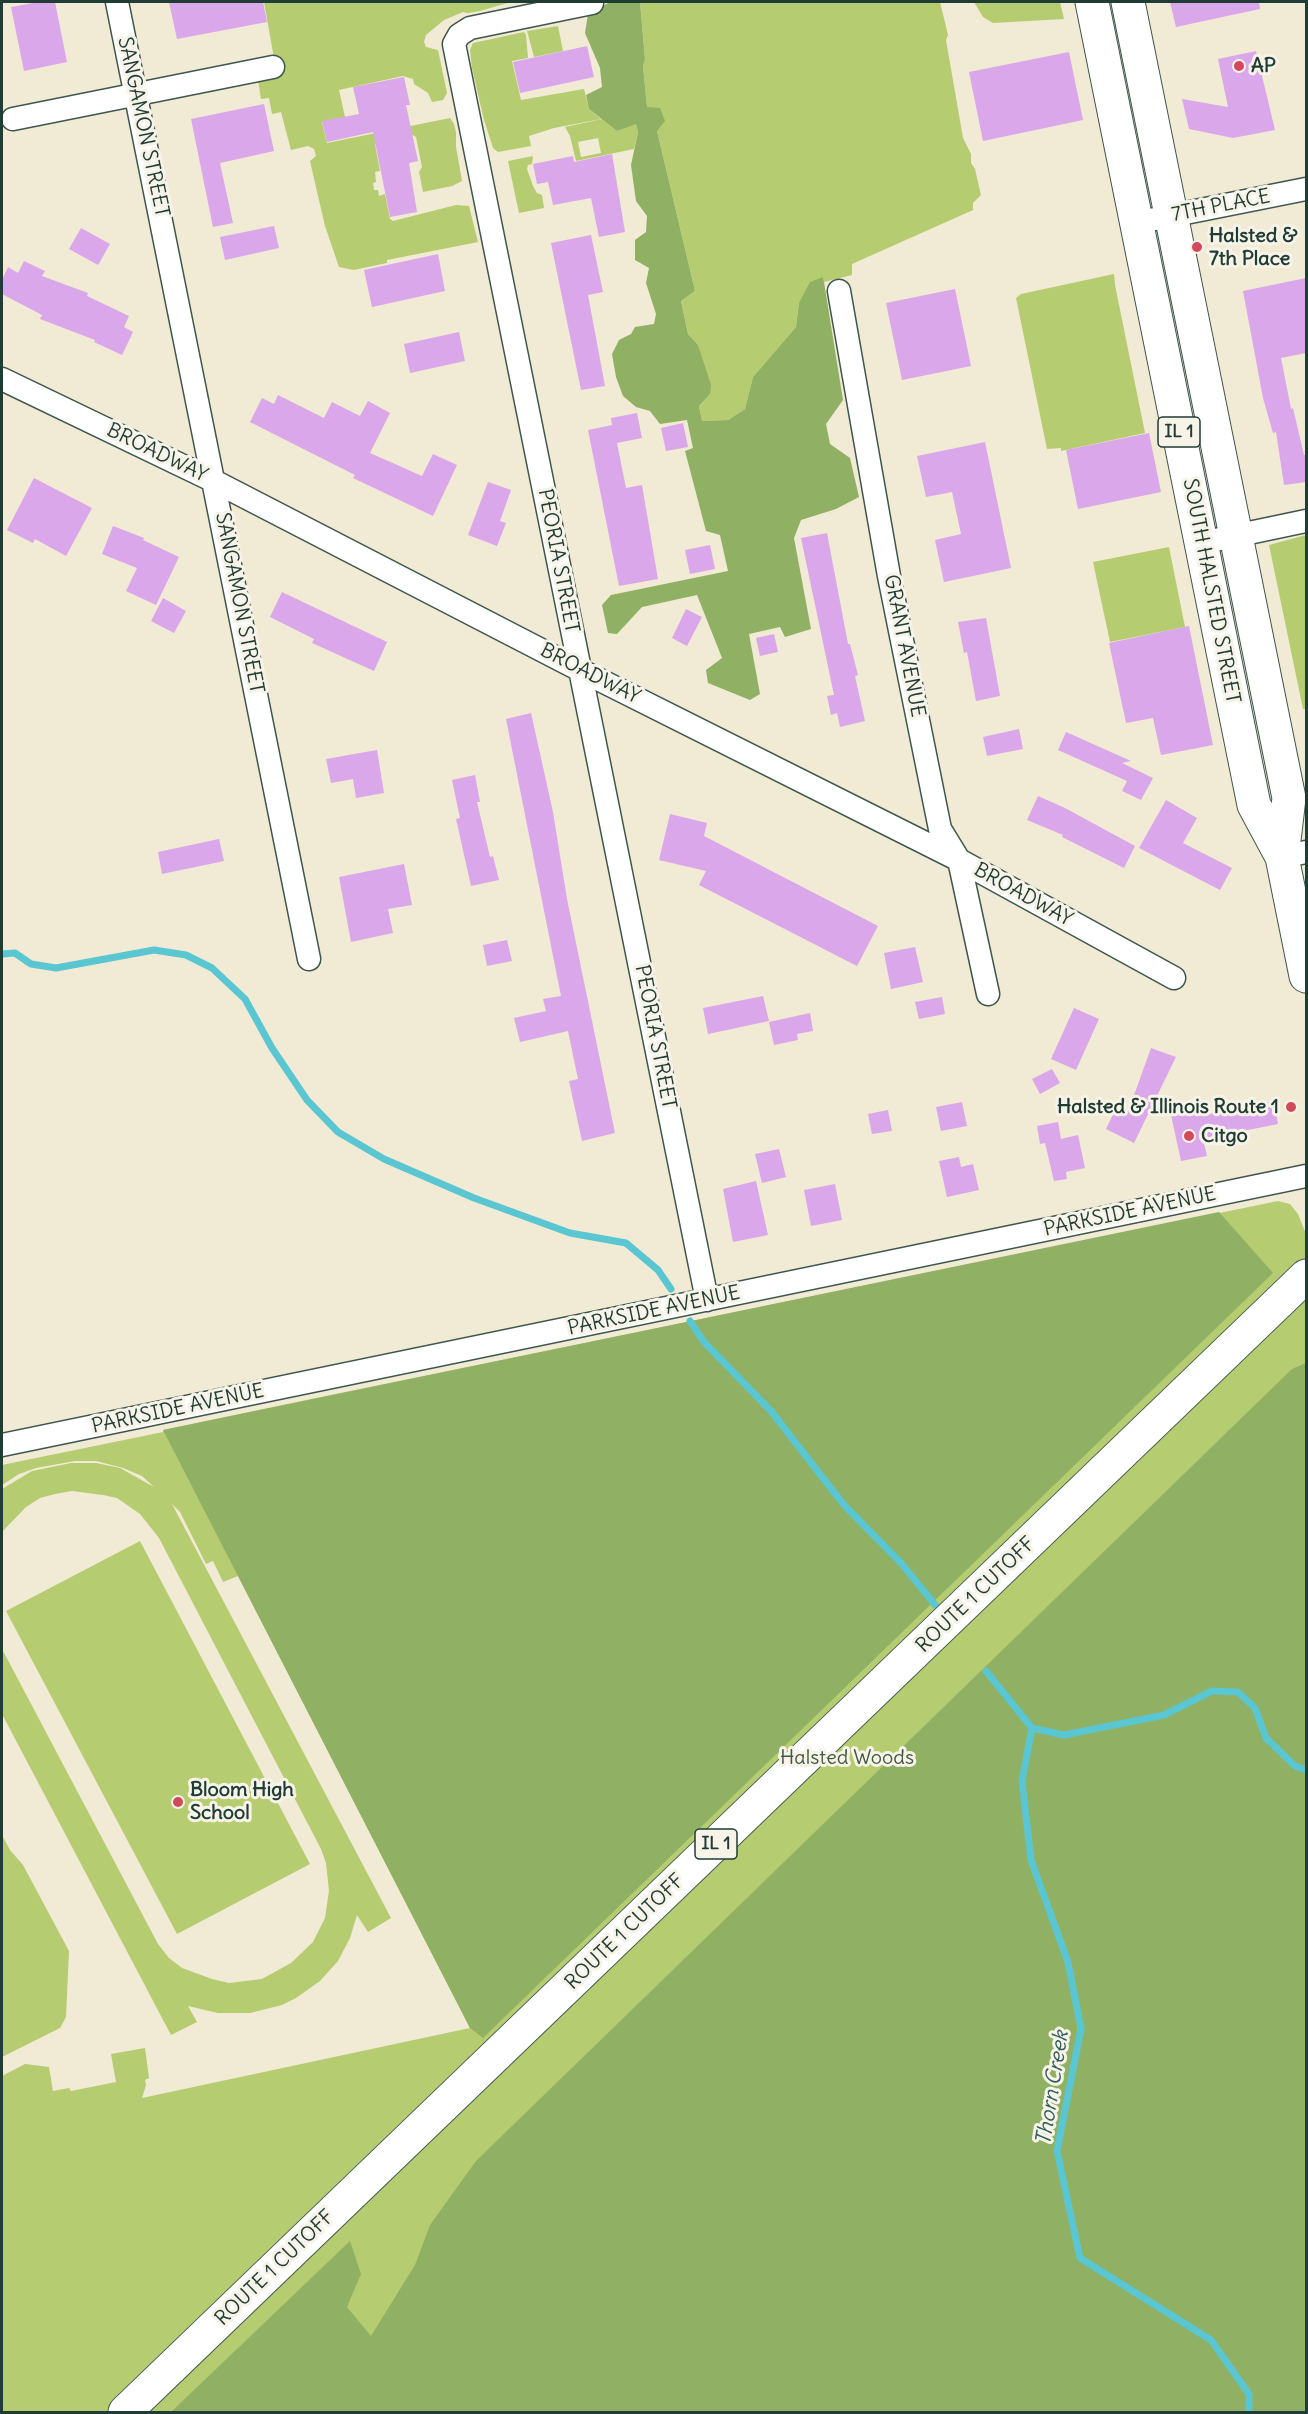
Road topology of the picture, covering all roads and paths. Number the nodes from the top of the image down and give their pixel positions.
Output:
1 (117, 2) edge
2 (1092, 2) edge
3 (1128, 2) edge
4 (592, 3) edge
5 (273, 67) dead end
6 (136, 95) junction
7 (13, 119) dead end
8 (1306, 189) edge
9 (1171, 216) junction
10 (1135, 223) junction
11 (839, 291) dead end
12 (2, 379) edge
13 (214, 481) junction
14 (1306, 521) edge
15 (1236, 535) junction
16 (1202, 543) junction
17 (580, 670) junction
18 (1294, 854) edge
19 (959, 860) junction
20 (309, 959) dead end
21 (1306, 976) edge
22 (1174, 978) dead end
23 (988, 994) dead end
24 (1306, 1176) edge
25 (1306, 1276) edge
26 (708, 1300) junction
27 (1306, 1306) edge
28 (1259, 1322) junction
29 (2, 1445) edge
30 (125, 2412) edge

1 - 6 street, SANGAMON STREET
2 - 10 main road, SOUTH HALSTED STREET / IL 1
3 - 9 main road, SOUTH HALSTED STREET / IL 1
4 - 17 street, PEORIA STREET
5 - 6 street
6 - 7 street
6 - 13 street, SANGAMON STREET
8 - 9 street, 7TH PLACE
9 - 10 street, 7TH PLACE
9 - 15 main road, SOUTH HALSTED STREET / IL 1
10 - 16 main road, SOUTH HALSTED STREET / IL 1
11 - 19 street, GRANT AVENUE
12 - 13 street, BROADWAY
13 - 17 street, BROADWAY
13 - 20 street, SANGAMON STREET
14 - 15 street
15 - 16 street
15 - 18 main road, SOUTH HALSTED STREET / IL 1
16 - 18 main road, SOUTH HALSTED STREET / IL 1
17 - 19 street, BROADWAY
17 - 26 street, PEORIA STREET
18 - 21 main road, SOUTH HALSTED STREET / IL 1
19 - 22 street, BROADWAY
19 - 23 street, GRANT AVENUE
24 - 26 street, PARKSIDE AVENUE
25 - 28 main road, ROUTE 1 CUTOFF / IL 1
26 - 29 street, PARKSIDE AVENUE
27 - 28 main road
28 - 30 main road, ROUTE 1 CUTOFF / IL 1

